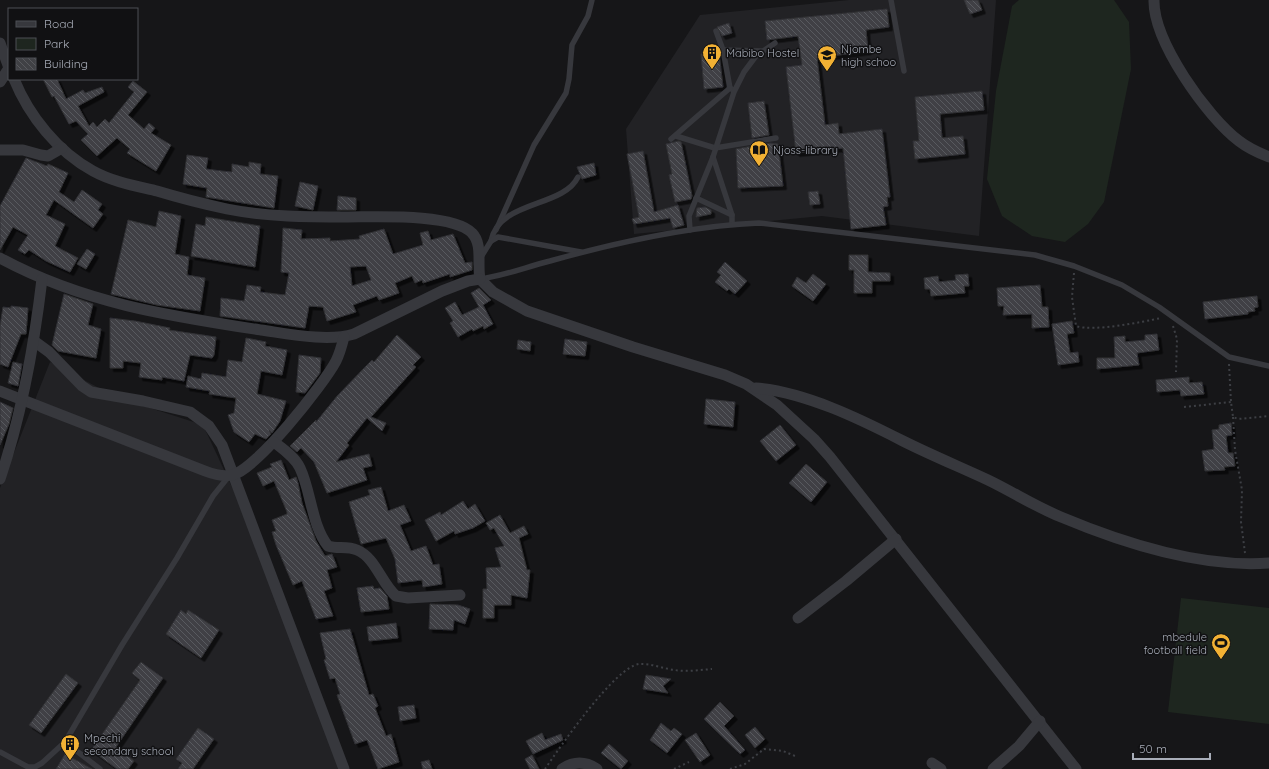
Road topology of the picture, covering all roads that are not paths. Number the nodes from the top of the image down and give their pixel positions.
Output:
1 (592, 0) edge
2 (891, 0) edge
3 (1154, 0) edge
4 (716, 31) dead end
5 (0, 43) edge
6 (775, 43) dead end
7 (722, 50) junction
8 (763, 52) junction
9 (8, 65) edge
10 (8, 70) edge
11 (904, 71) dead end
12 (15, 80) edge
13 (0, 82) edge
14 (732, 90) junction
15 (776, 138) dead end
16 (62, 148) junction
17 (715, 148) junction
18 (0, 150) edge
19 (713, 157) junction
20 (1269, 157) edge
21 (578, 177) dead end
22 (696, 198) junction
23 (732, 215) junction
24 (732, 224) junction
25 (496, 230) junction
26 (690, 230) junction
27 (491, 241) junction
28 (583, 253) junction
29 (0, 258) edge
30 (479, 261) junction
31 (42, 279) junction
32 (480, 280) junction
33 (344, 337) junction
34 (34, 341) junction
35 (1269, 366) edge
36 (753, 388) junction
37 (0, 391) edge
38 (22, 400) junction
39 (274, 442) junction
40 (232, 475) junction
41 (0, 479) edge
42 (896, 539) junction
43 (1269, 563) edge
44 (460, 595) dead end
45 (798, 618) dead end
46 (1040, 721) junction
47 (65, 742) junction
48 (0, 752) edge
49 (100, 769) edge
50 (344, 769) edge
51 (562, 769) edge
52 (597, 769) edge
53 (994, 769) edge
54 (1076, 769) edge

1 - 25 lane
2 - 11 lane
3 - 20 street
4 - 7 lane
5 - 9 street
6 - 8 lane
7 - 8 lane
7 - 14 lane
8 - 14 lane
10 - 13 street
12 - 16 street
14 - 17 lane
14 - 17 lane
15 - 17 lane
16 - 18 street
16 - 30 street
17 - 19 lane
19 - 22 lane
19 - 23 lane
21 - 25 lane
22 - 23 lane
22 - 26 lane
23 - 24 lane
24 - 26 lane
24 - 35 lane
25 - 27 lane
26 - 28 lane
27 - 28 lane
27 - 30 lane
28 - 32 lane
29 - 31 street
30 - 32 street
31 - 33 street
31 - 34 street
32 - 33 street
32 - 36 street
33 - 39 street
34 - 38 street
34 - 40 street
36 - 42 street
36 - 43 street
37 - 38 street
38 - 40 street
38 - 41 street
39 - 40 street
39 - 44 street
40 - 47 lane
40 - 50 street
42 - 45 street
42 - 46 street
46 - 53 street
46 - 54 street
47 - 48 lane
47 - 49 lane
51 - 52 street

